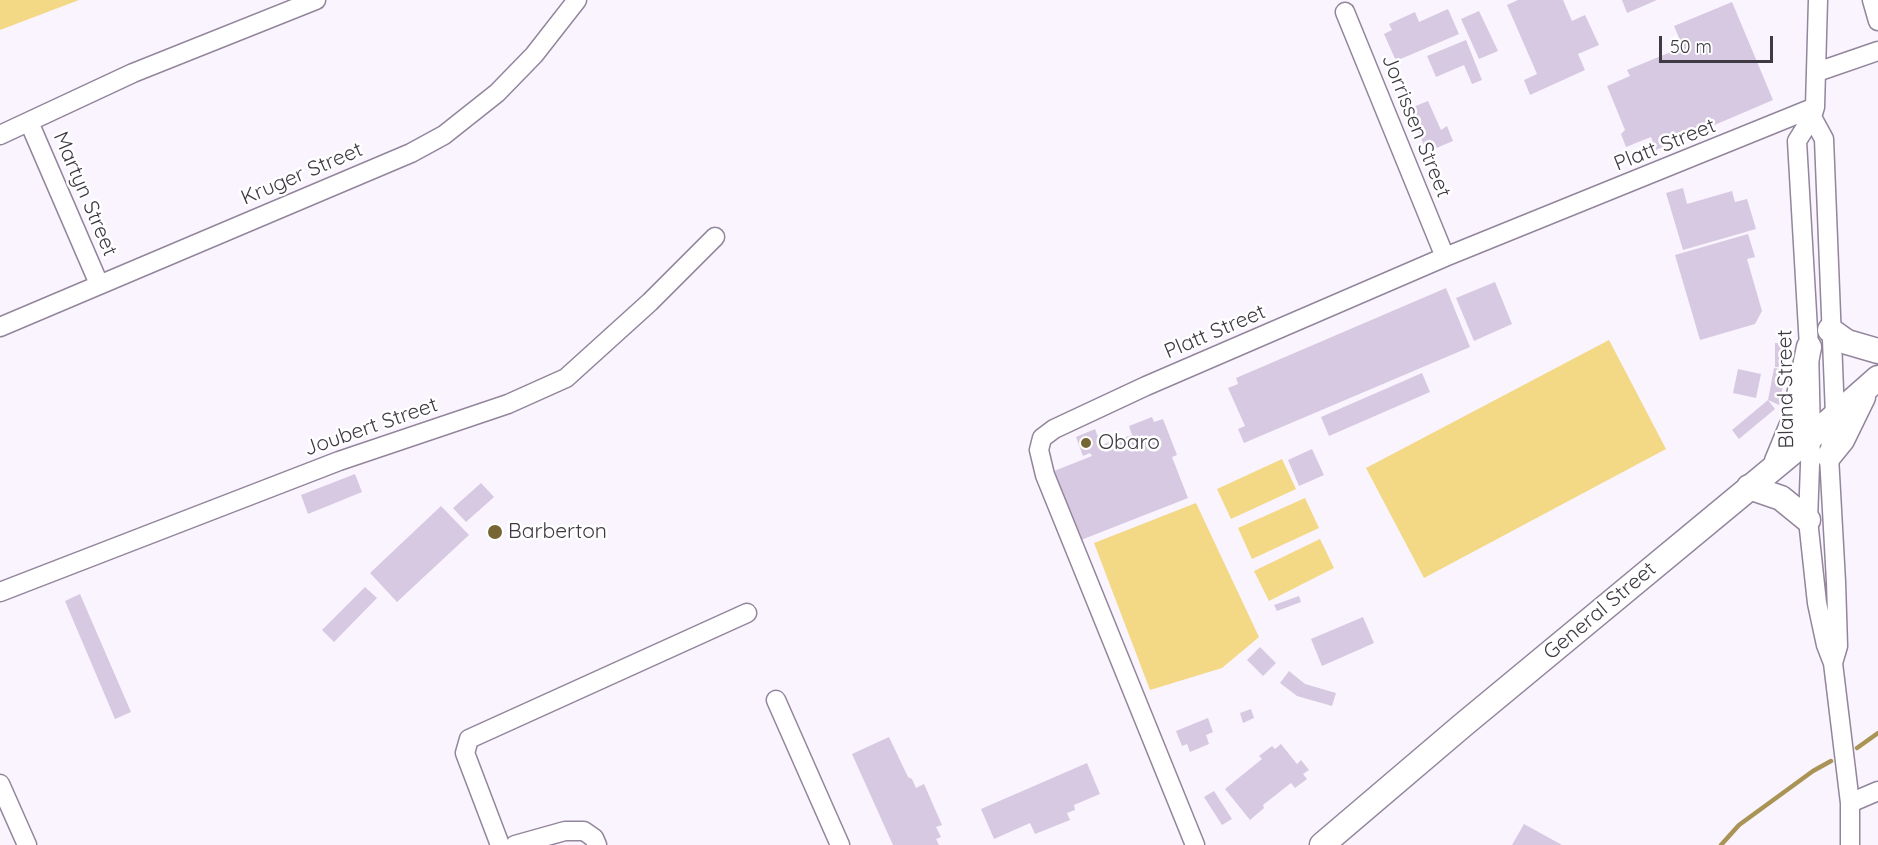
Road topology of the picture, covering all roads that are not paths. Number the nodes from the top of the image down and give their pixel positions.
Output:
1 (316, 0) edge
2 (577, 0) edge
3 (1818, 0) edge
4 (1872, 0) edge
5 (1345, 12) dead end
6 (1878, 21) edge
7 (1878, 51) edge
8 (1817, 72) junction
9 (1813, 112) junction
10 (29, 122) junction
11 (0, 135) edge
12 (715, 237) dead end
13 (1445, 257) junction
14 (99, 284) junction
15 (0, 327) edge
16 (1830, 330) junction
17 (1809, 347) junction
18 (1878, 351) edge
19 (1873, 382) edge
20 (1835, 415) junction
21 (1811, 437) junction
22 (1829, 456) junction
23 (1775, 466) junction
24 (1749, 486) junction
25 (1808, 520) junction
26 (0, 592) edge
27 (747, 613) dead end
28 (1833, 663) junction
29 (776, 700) dead end
30 (0, 784) edge
31 (1878, 791) edge
32 (1850, 803) junction
33 (27, 845) edge
34 (500, 845) edge
35 (515, 845) edge
36 (597, 845) edge
37 (840, 845) edge
38 (1195, 845) edge
39 (1322, 845) edge
40 (1850, 845) edge

1 - 10 street
2 - 14 street, Kruger Street
3 - 8 street, Bland Street
4 - 6 street
5 - 13 street, Jorrissen Street
7 - 8 street
8 - 9 street, Bland Street
9 - 13 street, Platt Street
9 - 16 street, Bland Street
9 - 17 street, Bland Street
10 - 11 street
10 - 14 street, Martyn Street
12 - 26 street, Joubert Street
13 - 38 street, Platt Street
14 - 15 street, Kruger Street
16 - 18 main road
16 - 20 street, Bland Street
17 - 21 street, Bland Street
17 - 23 main road
19 - 20 main road, General Street
19 - 22 main road
20 - 21 main road, General Street
20 - 22 street, Bland Street
21 - 23 main road, General Street
21 - 25 street, Bland Street
22 - 28 street, Bland Street
23 - 24 main road, General Street
24 - 25 main road
24 - 39 main road, General Street
25 - 28 street, Bland Street
27 - 34 street
28 - 32 street, Bland Street
29 - 37 street
30 - 33 street
31 - 32 street
32 - 40 street, Bland Street
35 - 36 street

